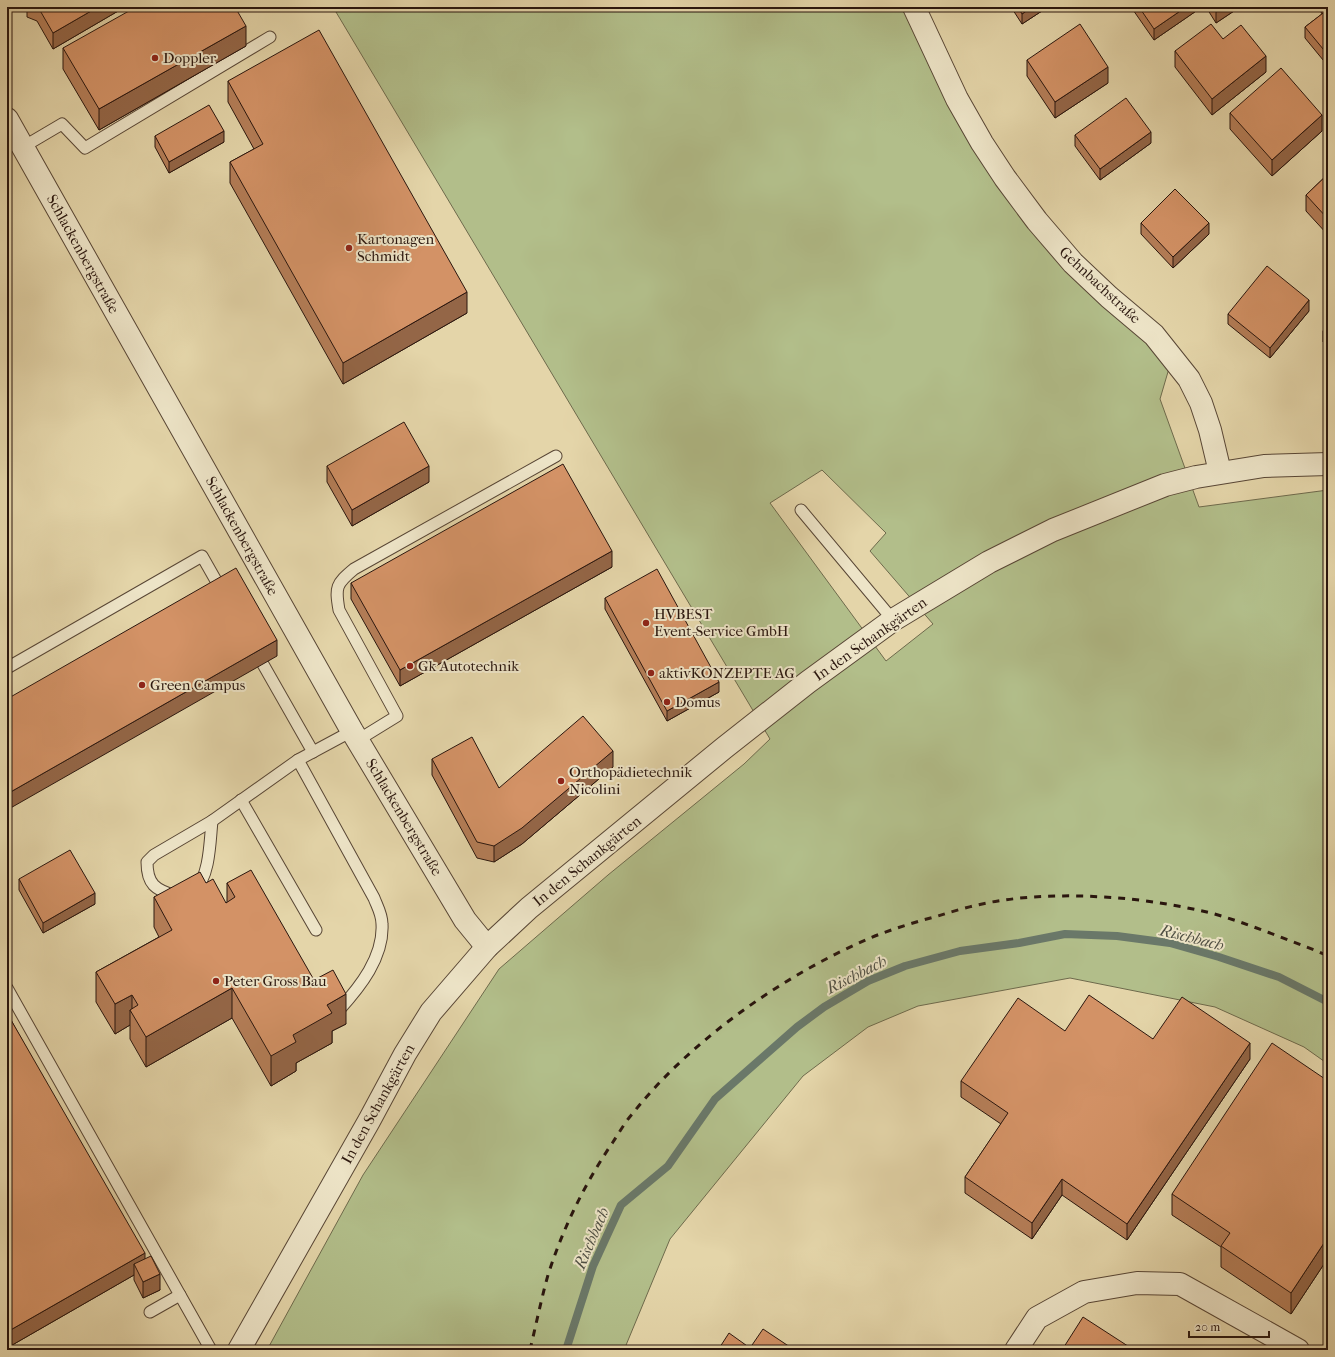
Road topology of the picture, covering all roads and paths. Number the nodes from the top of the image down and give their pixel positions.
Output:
1 (914, 7) edge
2 (270, 37) dead end
3 (7, 119) edge
4 (23, 147) junction
5 (556, 456) dead end
6 (1328, 464) edge
7 (1220, 472) junction
8 (801, 510) dead end
9 (229, 604) edge
10 (893, 620) junction
11 (252, 644) edge
12 (7, 668) edge
13 (355, 735) junction
14 (313, 752) junction
15 (298, 760) junction
16 (241, 800) junction
17 (212, 820) junction
18 (316, 930) dead end
19 (487, 947) junction
20 (7, 988) edge
21 (339, 1010) edge
22 (180, 1295) junction
23 (150, 1312) dead end
24 (212, 1350) edge
25 (239, 1350) edge
26 (1016, 1350) edge
27 (1298, 1350) edge

1 - 7 street, Gehnbachstraße
2 - 4 lane
3 - 4 street, Schlackenbergstraße
4 - 13 street, Schlackenbergstraße
5 - 13 lane
6 - 7 street
7 - 10 street, In den Schankgärten
8 - 10 lane
9 - 12 lane
10 - 19 street, In den Schankgärten
11 - 14 lane
13 - 14 lane
13 - 19 street, Schlackenbergstraße
14 - 15 lane
15 - 16 lane
15 - 21 lane
16 - 17 lane
16 - 18 lane
17 - 17 lane
19 - 25 street, In den Schankgärten
20 - 22 lane
22 - 23 lane
22 - 24 lane
26 - 27 street

